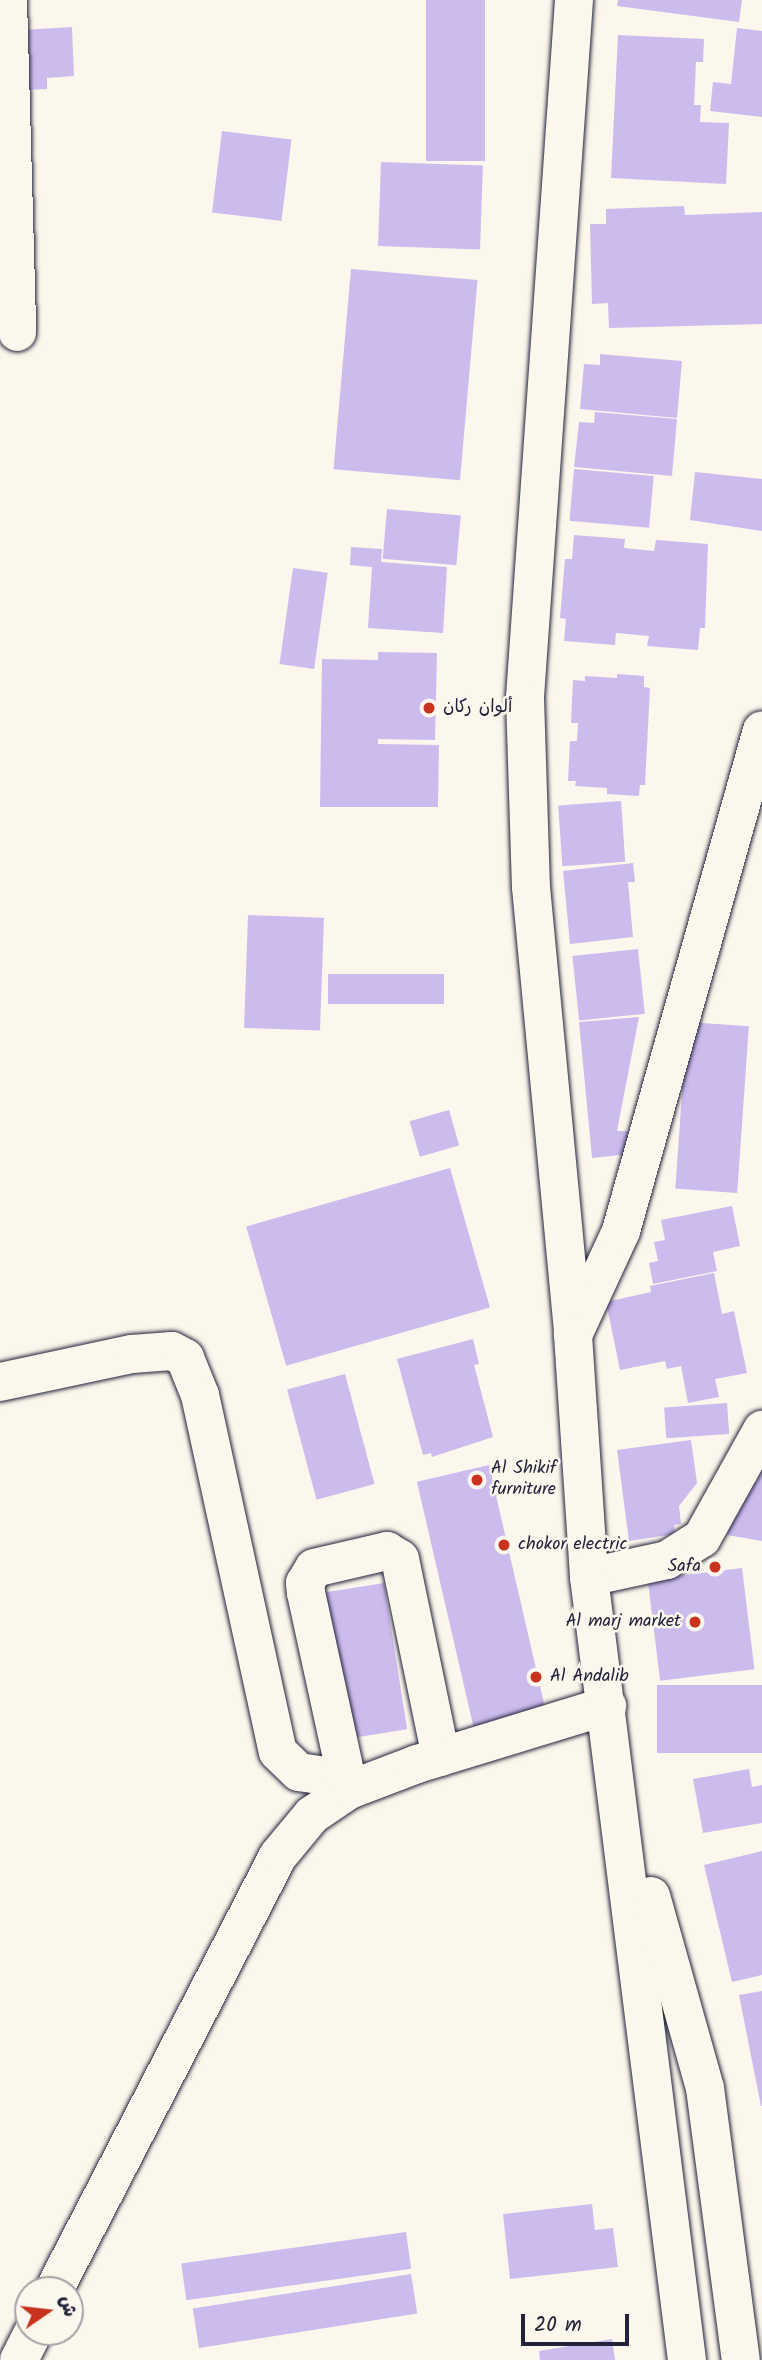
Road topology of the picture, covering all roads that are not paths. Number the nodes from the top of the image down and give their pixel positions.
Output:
1 (8, 0) edge
2 (574, 0) edge
3 (18, 332) dead end
4 (762, 730) edge
5 (573, 1335) junction
6 (0, 1382) edge
7 (762, 1430) edge
8 (589, 1577) junction
9 (607, 1706) junction
10 (441, 1757) junction
11 (618, 1783) junction
12 (348, 1784) junction
13 (61, 2276) edge
14 (687, 2360) edge
15 (741, 2360) edge

1 - 3 main road
2 - 5 main road
4 - 5 main road
5 - 8 main road
6 - 12 main road
7 - 8 main road
8 - 9 main road
9 - 10 main road
9 - 11 main road
10 - 12 main road
10 - 12 main road
11 - 14 main road
11 - 15 main road
12 - 13 main road

